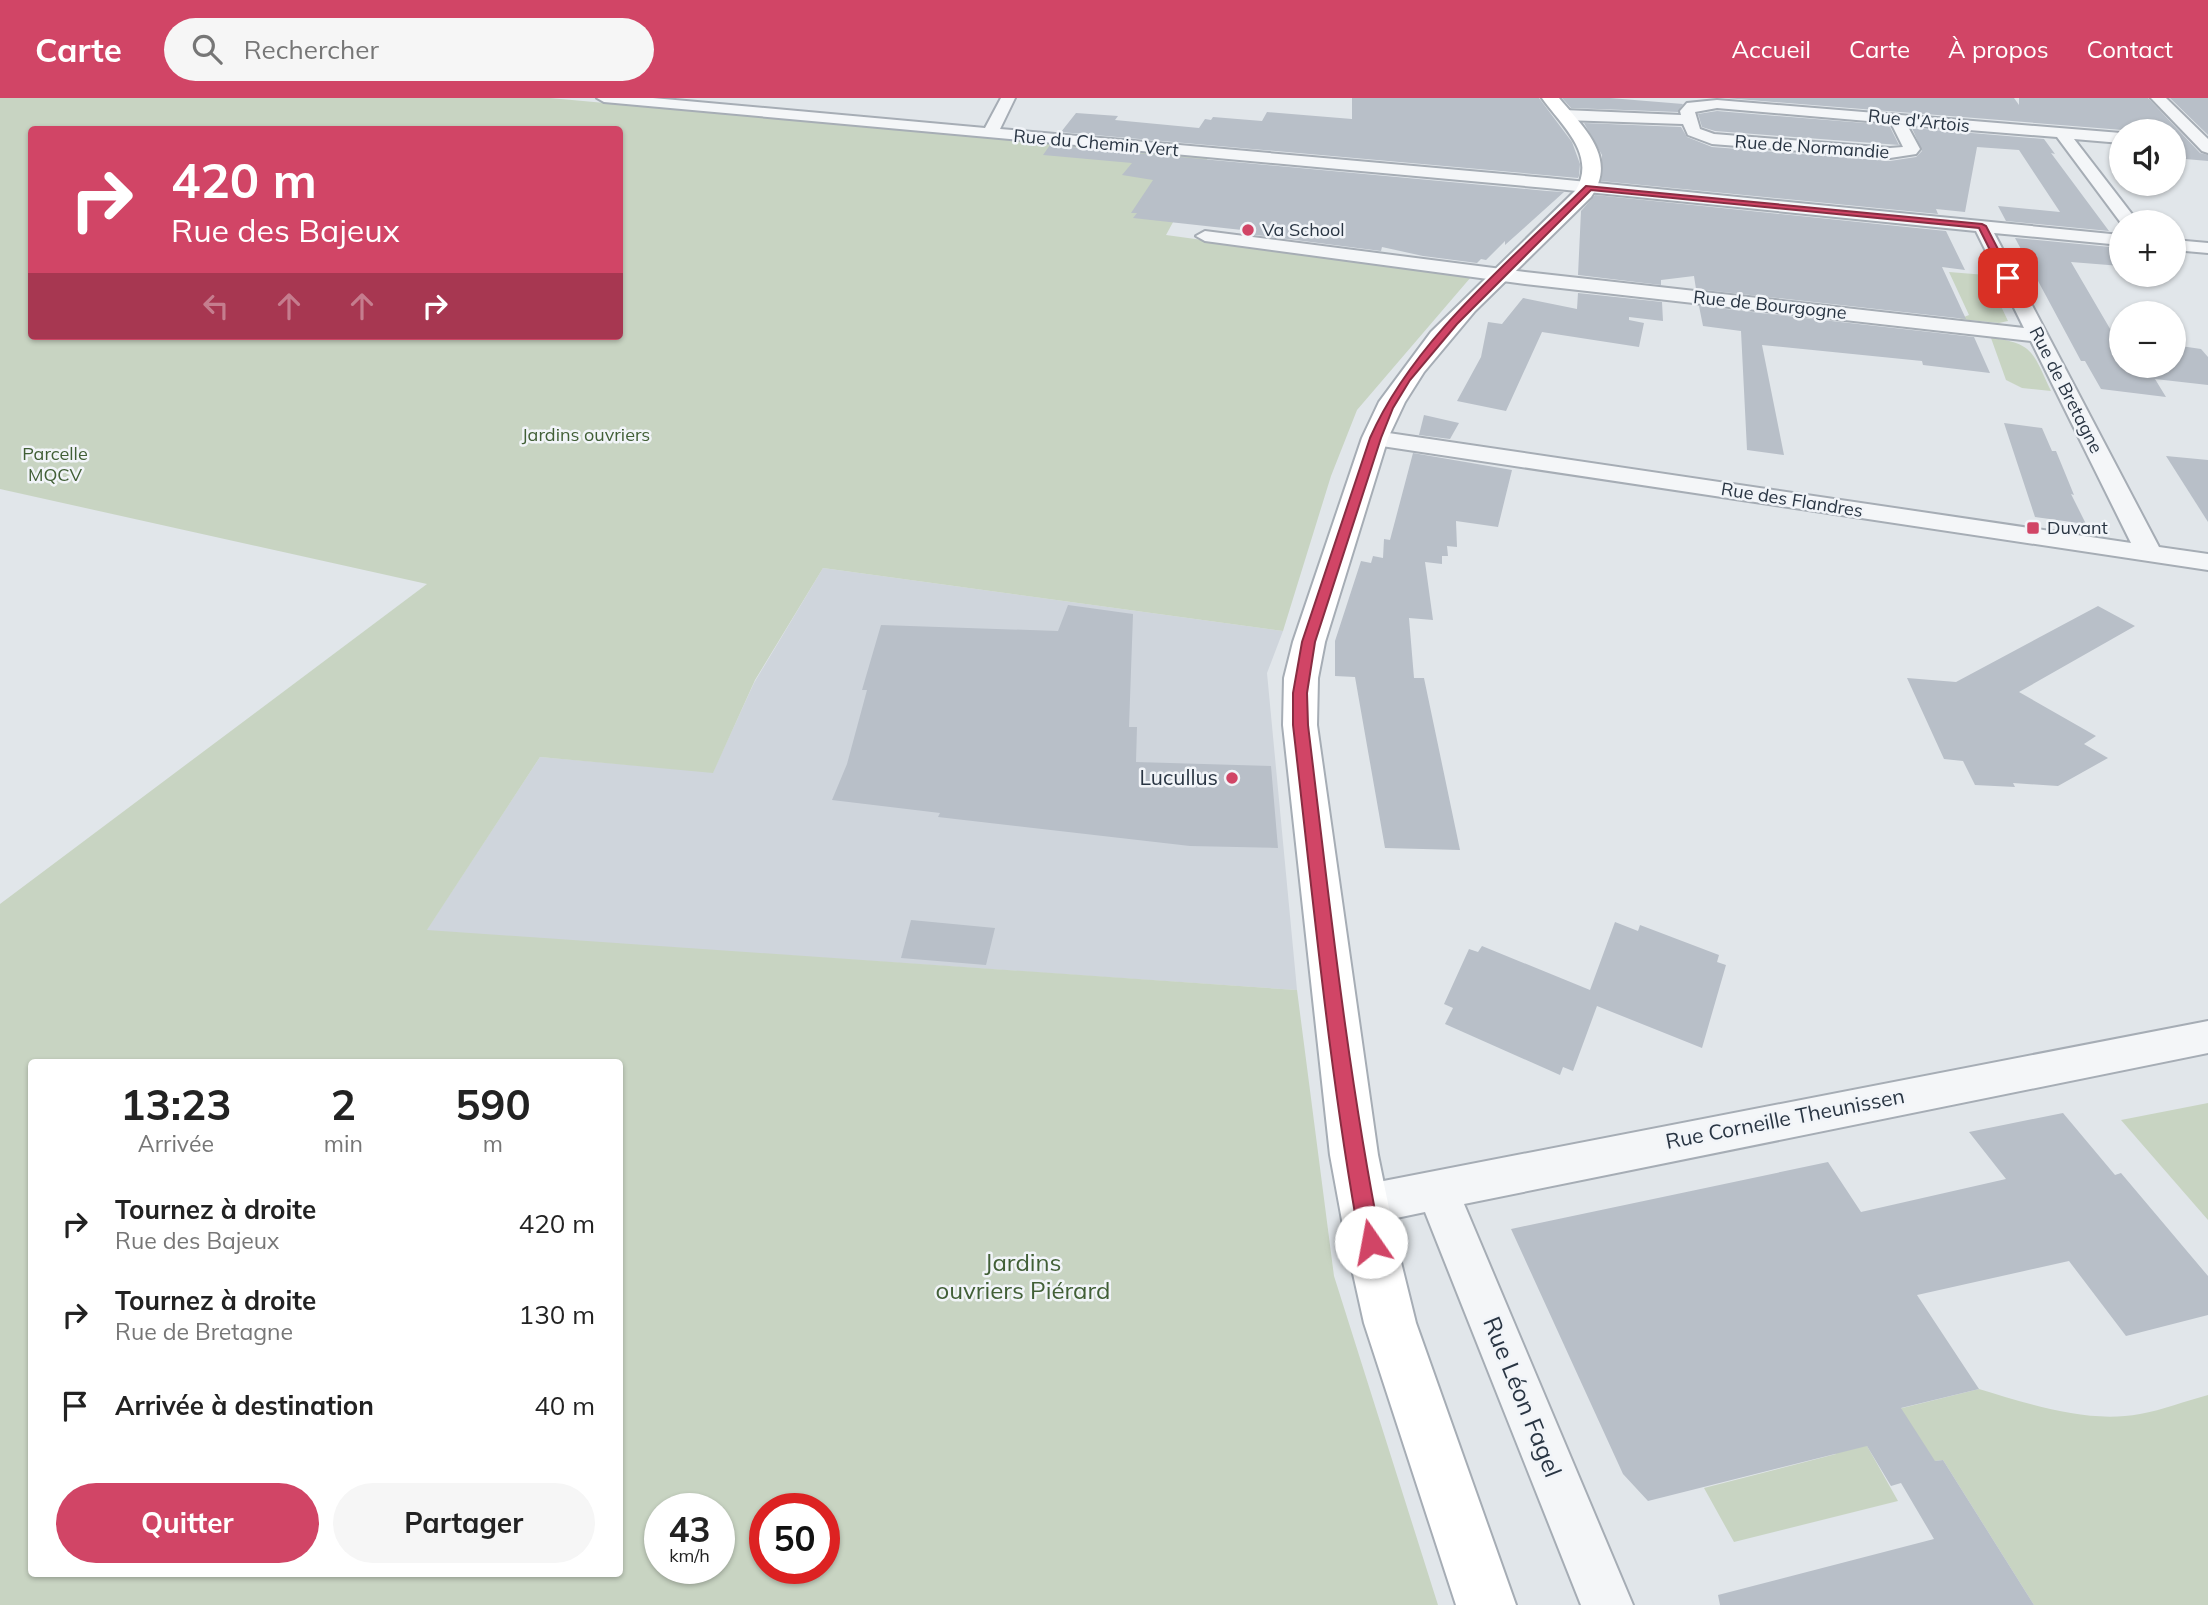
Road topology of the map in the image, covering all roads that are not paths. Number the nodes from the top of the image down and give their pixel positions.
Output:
1 (604, 98) edge
2 (611, 98) edge
3 (1009, 98) edge
4 (1550, 98) edge
5 (2158, 98) edge
6 (1563, 115) junction
7 (1688, 120) junction
8 (1896, 120) junction
9 (990, 133) junction
10 (2062, 133) junction
11 (2109, 137) edge
12 (2186, 143) edge
13 (2206, 146) edge
14 (1589, 187) junction
15 (2120, 210) edge
16 (1982, 226) junction
17 (1205, 236) dead end
18 (2109, 239) edge
19 (2186, 246) edge
20 (2208, 248) edge
21 (1501, 275) junction
22 (2038, 336) junction
23 (1375, 438) junction
24 (2150, 554) junction
25 (2208, 562) edge
26 (2208, 1037) edge
27 (1437, 1189) junction
28 (1363, 1205) junction
29 (1486, 1605) edge
30 (1607, 1605) edge

1 - 2 street, Rue du Chemin Vert
2 - 9 street, Rue du Chemin Vert
3 - 9 street
4 - 6 main road
5 - 13 street
6 - 7 street
6 - 14 main road
7 - 8 street, Rue d'Artois
7 - 8 street, Rue de Normandie
8 - 10 street, Rue d'Artois
9 - 14 street, Rue du Chemin Vert
10 - 11 street, Rue d'Artois
10 - 15 street
12 - 13 street
14 - 16 street, Rue du Chemin Vert
14 - 21 main road
16 - 18 street, Rue du Chemin Vert
16 - 22 street, Rue de Bretagne
17 - 21 street, Rue de Bourgogne
19 - 20 street
21 - 22 street, Rue de Bourgogne
21 - 23 main road
22 - 24 street, Rue de Bretagne
23 - 24 street, Rue des Flandres
23 - 28 main road
24 - 25 street, Rue des Flandres
26 - 27 street, Rue Corneille Theunissen
27 - 28 street, Rue Corneille Theunissen
27 - 30 street, Rue Léon Fagel
28 - 29 main road

